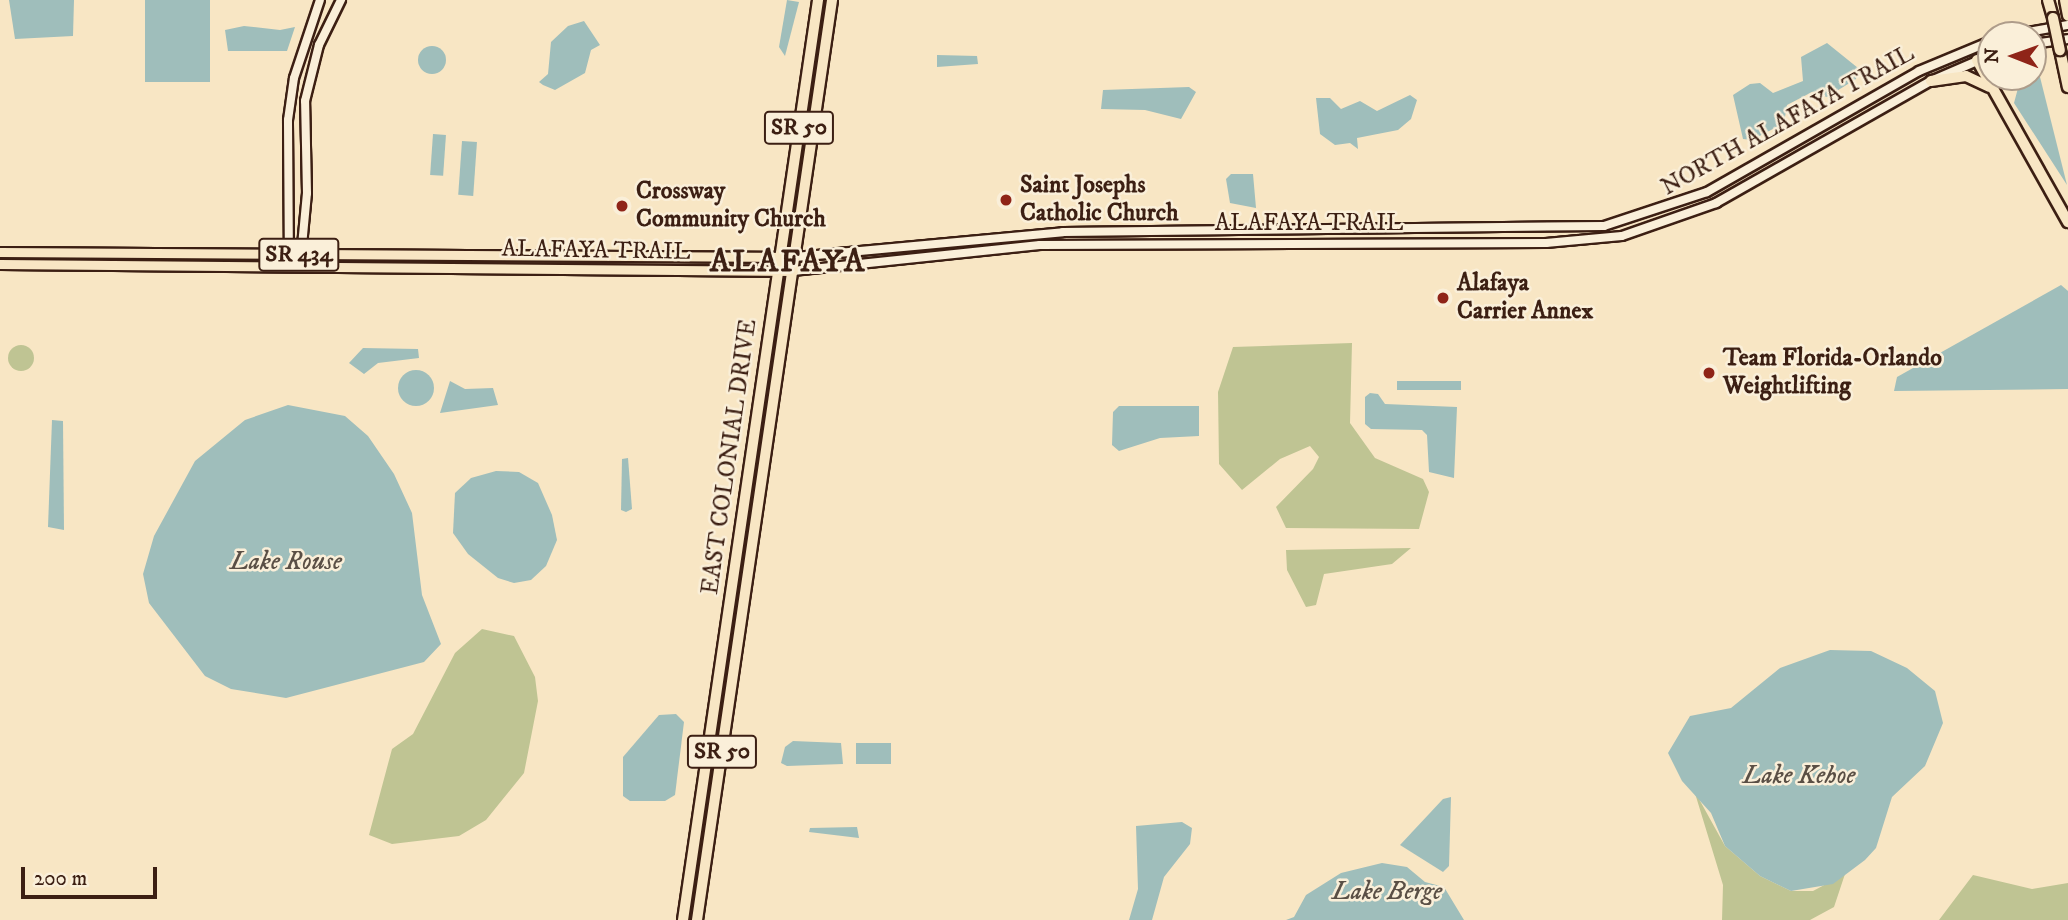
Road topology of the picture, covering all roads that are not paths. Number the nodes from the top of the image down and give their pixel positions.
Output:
1 (320, 0) edge
2 (341, 0) edge
3 (818, 0) edge
4 (832, 0) edge
5 (2049, 0) edge
6 (2065, 0) edge
7 (2068, 16) edge
8 (2068, 25) edge
9 (2047, 29) edge
10 (2068, 39) edge
11 (2047, 42) edge
12 (1977, 46) edge
13 (1970, 48) junction
14 (1977, 60) joint
15 (1931, 80) junction
16 (2068, 87) edge
17 (1995, 91) edge
18 (1998, 96) junction
19 (2068, 222) edge
20 (1476, 230) joint
21 (977, 237) junction
22 (930, 242) junction
23 (1485, 243) joint
24 (912, 244) junction
25 (968, 251) junction
26 (0, 252) edge
27 (38, 253) junction
28 (53, 253) junction
29 (289, 255) junction
30 (301, 255) junction
31 (490, 257) junction
32 (507, 257) junction
33 (780, 257) junction
34 (795, 257) junction
35 (914, 257) junction
36 (625, 259) junction
37 (896, 260) junction
38 (0, 264) edge
39 (21, 265) junction
40 (38, 265) junction
41 (289, 267) junction
42 (299, 267) junction
43 (471, 269) junction
44 (489, 269) junction
45 (778, 271) junction
46 (793, 271) junction
47 (603, 272) junction
48 (721, 658) junction
49 (733, 678) junction
50 (701, 794) junction
51 (713, 811) junction
52 (689, 874) junction
53 (700, 899) junction
54 (682, 920) edge
55 (697, 920) edge

1 - 29 main road
2 - 30 main road
3 - 33 highway, EAST COLONIAL DRIVE / SR 50
4 - 34 highway, EAST COLONIAL DRIVE / SR 50
5 - 16 highway, bridge
6 - 7 highway
8 - 9 main road
10 - 11 main road
12 - 13 main road, NORTH ALAFAYA TRAIL
13 - 14 main road
13 - 20 main road, NORTH ALAFAYA TRAIL
14 - 15 main road, NORTH ALAFAYA TRAIL
15 - 18 highway
15 - 23 main road, NORTH ALAFAYA TRAIL
17 - 18 highway
18 - 19 highway
20 - 21 main road, ALAFAYA TRAIL
21 - 22 main road, ALAFAYA TRAIL
21 - 25 main road
22 - 24 main road, ALAFAYA TRAIL
22 - 35 main road
23 - 25 main road, ALAFAYA TRAIL
24 - 34 main road, ALAFAYA TRAIL
24 - 37 main road
25 - 35 main road, ALAFAYA TRAIL
26 - 27 main road, ALAFAYA TRAIL / SR 434
27 - 28 main road, ALAFAYA TRAIL / SR 434
27 - 39 main road
28 - 29 main road, ALAFAYA TRAIL / SR 434
28 - 40 main road
29 - 30 main road, ALAFAYA TRAIL / SR 434
29 - 41 main road
30 - 31 main road, ALAFAYA TRAIL / SR 434
30 - 42 main road
31 - 32 main road, ALAFAYA TRAIL / SR 434
31 - 43 main road
32 - 36 main road, ALAFAYA TRAIL / SR 434
32 - 44 main road
33 - 34 main road, ALAFAYA TRAIL / SR 434
33 - 36 main road, ALAFAYA TRAIL / SR 434
33 - 45 highway, EAST COLONIAL DRIVE / SR 50
34 - 46 highway, EAST COLONIAL DRIVE / SR 50
35 - 37 main road, ALAFAYA TRAIL
36 - 47 main road
37 - 46 main road, ALAFAYA TRAIL
38 - 39 main road, ALAFAYA TRAIL / SR 434
39 - 40 main road, ALAFAYA TRAIL / SR 434
40 - 41 main road, ALAFAYA TRAIL / SR 434
41 - 42 main road, ALAFAYA TRAIL / SR 434
42 - 43 main road, ALAFAYA TRAIL / SR 434
43 - 44 main road, ALAFAYA TRAIL / SR 434
44 - 47 main road, ALAFAYA TRAIL / SR 434
45 - 46 main road, ALAFAYA TRAIL / SR 434
45 - 47 main road, ALAFAYA TRAIL / SR 434
45 - 48 highway, EAST COLONIAL DRIVE / SR 50
46 - 49 highway, EAST COLONIAL DRIVE / SR 50
48 - 49 highway
48 - 50 highway, EAST COLONIAL DRIVE / SR 50
49 - 51 highway, EAST COLONIAL DRIVE / SR 50
50 - 51 highway
50 - 52 highway, EAST COLONIAL DRIVE / SR 50
51 - 53 highway, EAST COLONIAL DRIVE / SR 50
52 - 53 highway
52 - 54 highway, EAST COLONIAL DRIVE / SR 50
53 - 55 highway, EAST COLONIAL DRIVE / SR 50

